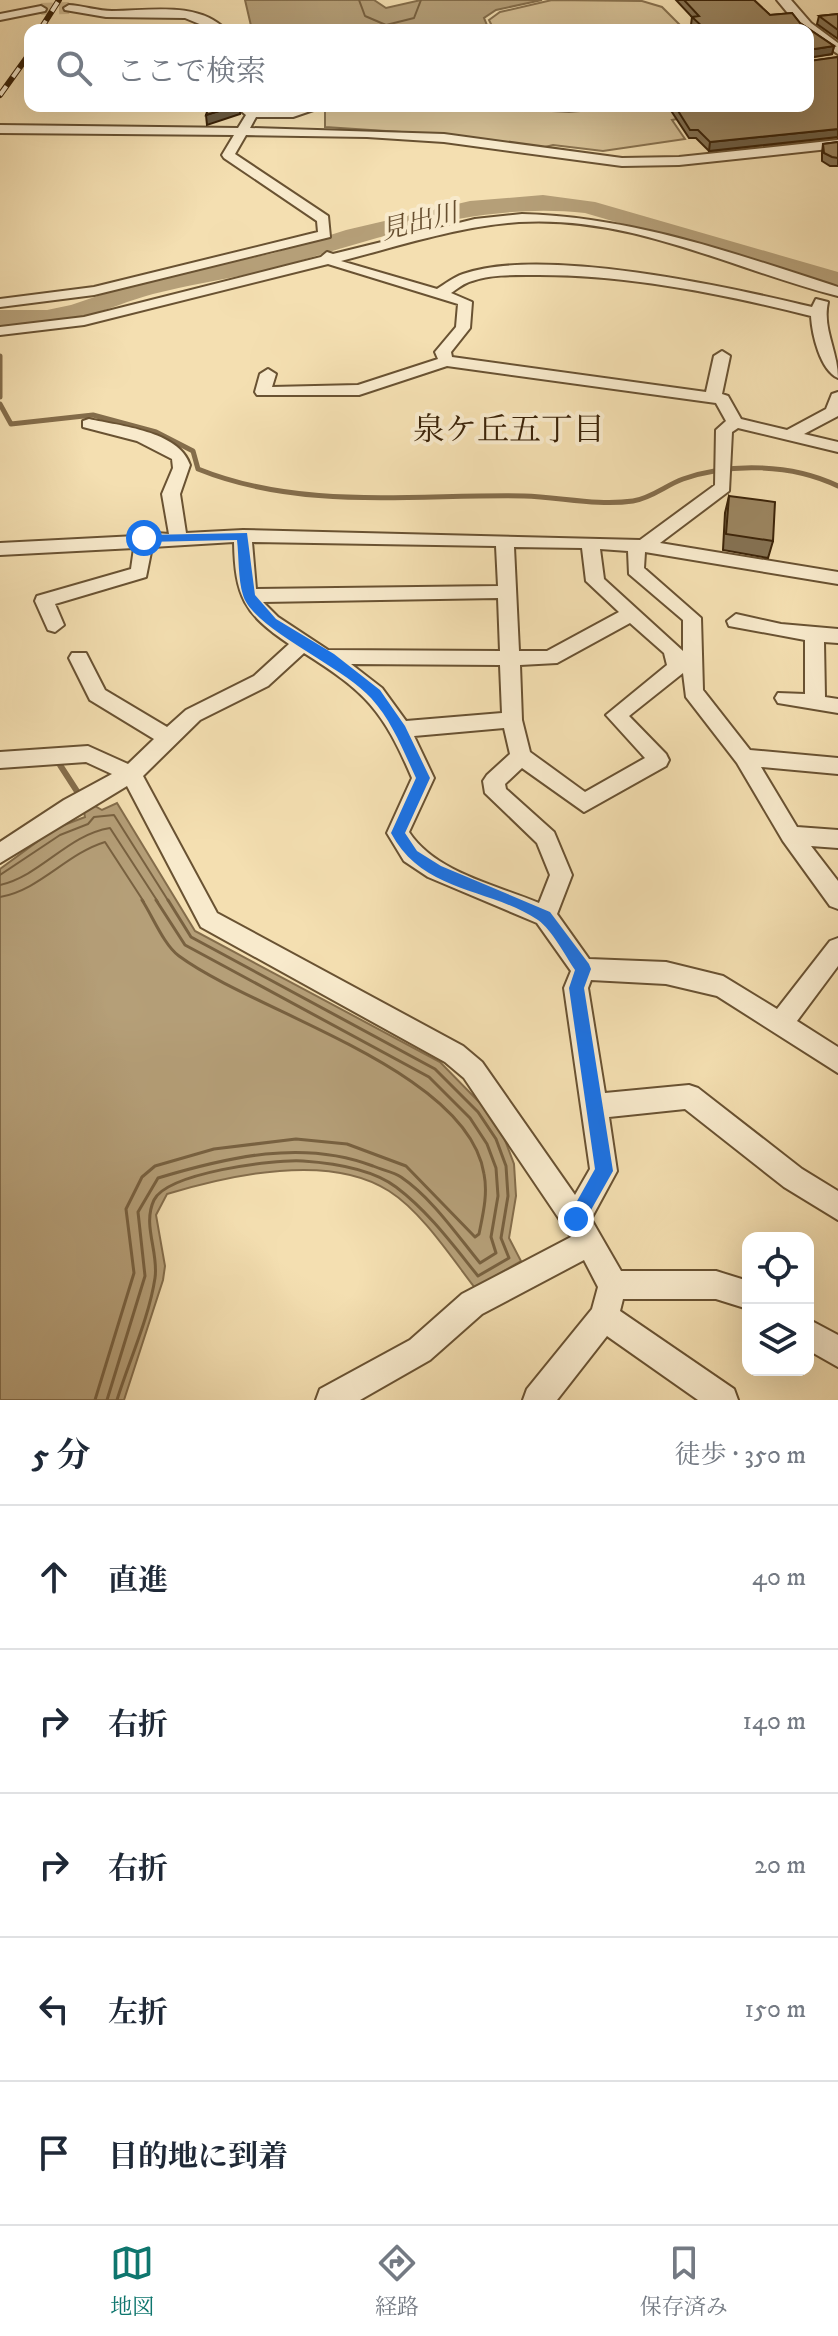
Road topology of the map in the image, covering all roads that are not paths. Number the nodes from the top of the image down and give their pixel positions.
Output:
1 (784, 0) edge
2 (69, 8) dead end
3 (41, 9) tunnel mouth
4 (0, 17) edge
5 (208, 24) edge
6 (804, 24) edge
7 (814, 34) edge
8 (836, 54) edge
9 (246, 112) edge
10 (319, 112) edge
11 (0, 129) edge
12 (242, 130) junction
13 (322, 132) junction
14 (837, 144) edge
15 (311, 238) junction
16 (330, 259) junction
17 (832, 290) edge
18 (441, 293) junction
19 (0, 303) edge
20 (817, 313) junction
21 (0, 331) edge
22 (722, 356) dead end
23 (446, 361) junction
24 (838, 373) edge
25 (268, 374) dead end
26 (838, 397) edge
27 (713, 398) junction
28 (735, 422) junction
29 (89, 424) dead end
30 (790, 435) junction
31 (838, 447) edge
32 (243, 536) junction
33 (178, 537) junction
34 (144, 538) junction
35 (505, 541) junction
36 (590, 542) junction
37 (640, 545) junction
38 (0, 549) edge
39 (838, 578) edge
40 (506, 592) junction
41 (249, 596) junction
42 (631, 614) junction
43 (736, 621) dead end
44 (55, 625) dead end
45 (814, 634) junction
46 (838, 636) edge
47 (303, 643) junction
48 (329, 657) junction
49 (79, 658) dead end
50 (508, 660) junction
51 (785, 698) dead end
52 (815, 702) junction
53 (838, 706) edge
54 (512, 720) junction
55 (400, 729) junction
56 (168, 738) junction
57 (521, 756) junction
58 (744, 757) junction
59 (0, 760) edge
60 (838, 766) edge
61 (131, 774) junction
62 (791, 835) junction
63 (838, 839) edge
64 (0, 854) edge
65 (838, 899) edge
66 (545, 916) junction
67 (838, 948) edge
68 (583, 969) junction
69 (781, 1023) junction
70 (838, 1061) edge
71 (594, 1106) junction
72 (838, 1206) edge
73 (582, 1231) junction
74 (613, 1285) junction
75 (742, 1293) edge
76 (604, 1317) junction
77 (814, 1337) edge
78 (838, 1352) edge
79 (331, 1400) edge
80 (538, 1400) edge
81 (723, 1400) edge

1 - 6 street
2 - 5 street
3 - 4 street
7 - 8 street
9 - 12 street
10 - 13 street
11 - 12 street
12 - 13 street
12 - 15 street
13 - 14 street
15 - 16 street
15 - 19 street
16 - 17 street
16 - 18 street
16 - 21 street
17 - 20 street
18 - 20 street
18 - 23 street
20 - 24 street
22 - 27 street
23 - 25 street
23 - 27 street
26 - 30 street
27 - 28 street
28 - 30 street
28 - 37 street
29 - 33 street
30 - 31 street
32 - 33 street
32 - 35 street
32 - 41 street
33 - 34 street
34 - 38 street
34 - 44 street
35 - 36 street
35 - 40 street
36 - 37 street
36 - 42 street
37 - 39 street
37 - 58 street
40 - 41 street
40 - 50 street
41 - 47 street
42 - 50 street
42 - 57 street
43 - 45 street
45 - 46 street
45 - 52 street
47 - 48 street
47 - 56 street
48 - 50 street
48 - 55 street
49 - 56 street
50 - 54 street
51 - 52 street
52 - 53 street
54 - 55 street
54 - 57 street
55 - 66 street
56 - 61 street
57 - 66 street
58 - 60 street
58 - 62 street
59 - 61 street
61 - 64 street
61 - 73 street
62 - 63 street
62 - 65 street
66 - 68 street
67 - 69 street
68 - 69 street
68 - 71 street
69 - 70 street
71 - 72 street
71 - 73 street
73 - 74 street
73 - 79 street
74 - 75 street
74 - 76 street
76 - 80 street
76 - 81 street
77 - 78 street

